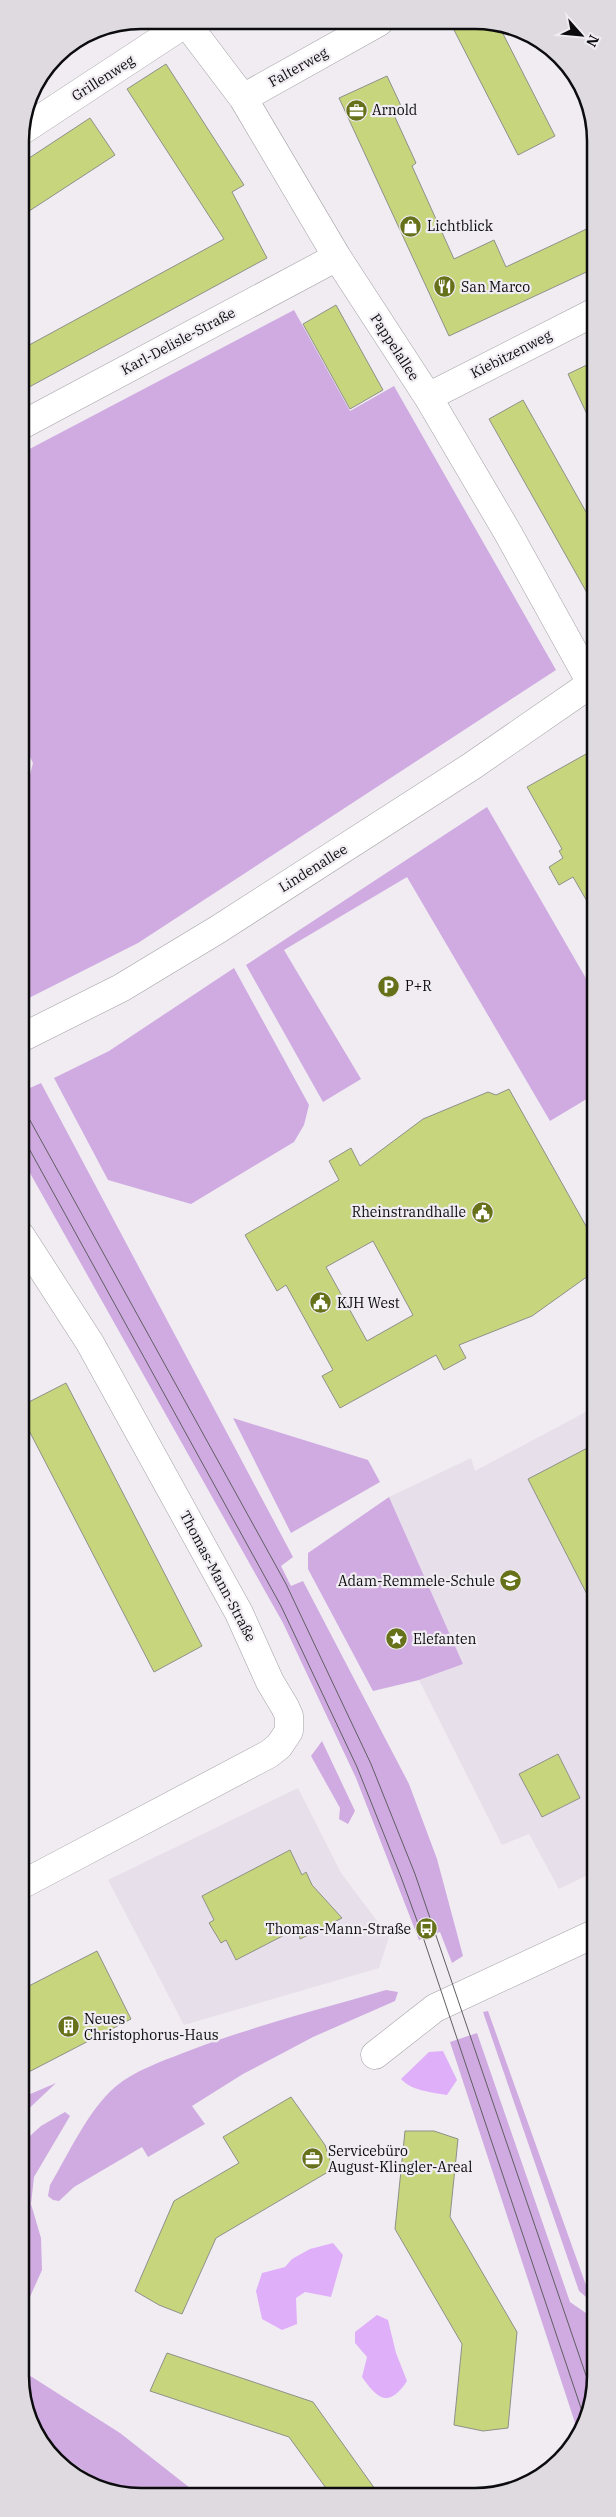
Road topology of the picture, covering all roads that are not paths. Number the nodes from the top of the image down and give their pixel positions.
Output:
1 (174, 29) edge
2 (190, 29) edge
3 (366, 29) edge
4 (243, 98) junction
5 (30, 125) edge
6 (337, 256) junction
7 (587, 316) edge
8 (428, 397) junction
9 (29, 421) edge
10 (587, 671) edge
11 (587, 686) edge
12 (29, 1034) edge
13 (29, 1249) edge
14 (29, 1881) edge
15 (587, 1937) edge
16 (375, 2055) dead end

1 - 5 street, Grillenweg
2 - 4 street, Pappelallee
3 - 4 street, Falterweg
4 - 6 street, Pappelallee
6 - 8 street, Pappelallee
6 - 9 street, Karl-Delisle-Straße
7 - 8 street, Kiebitzenweg
8 - 10 street, Pappelallee
11 - 12 street, Lindenallee
13 - 14 street, Thomas-Mann-Straße
15 - 16 street

